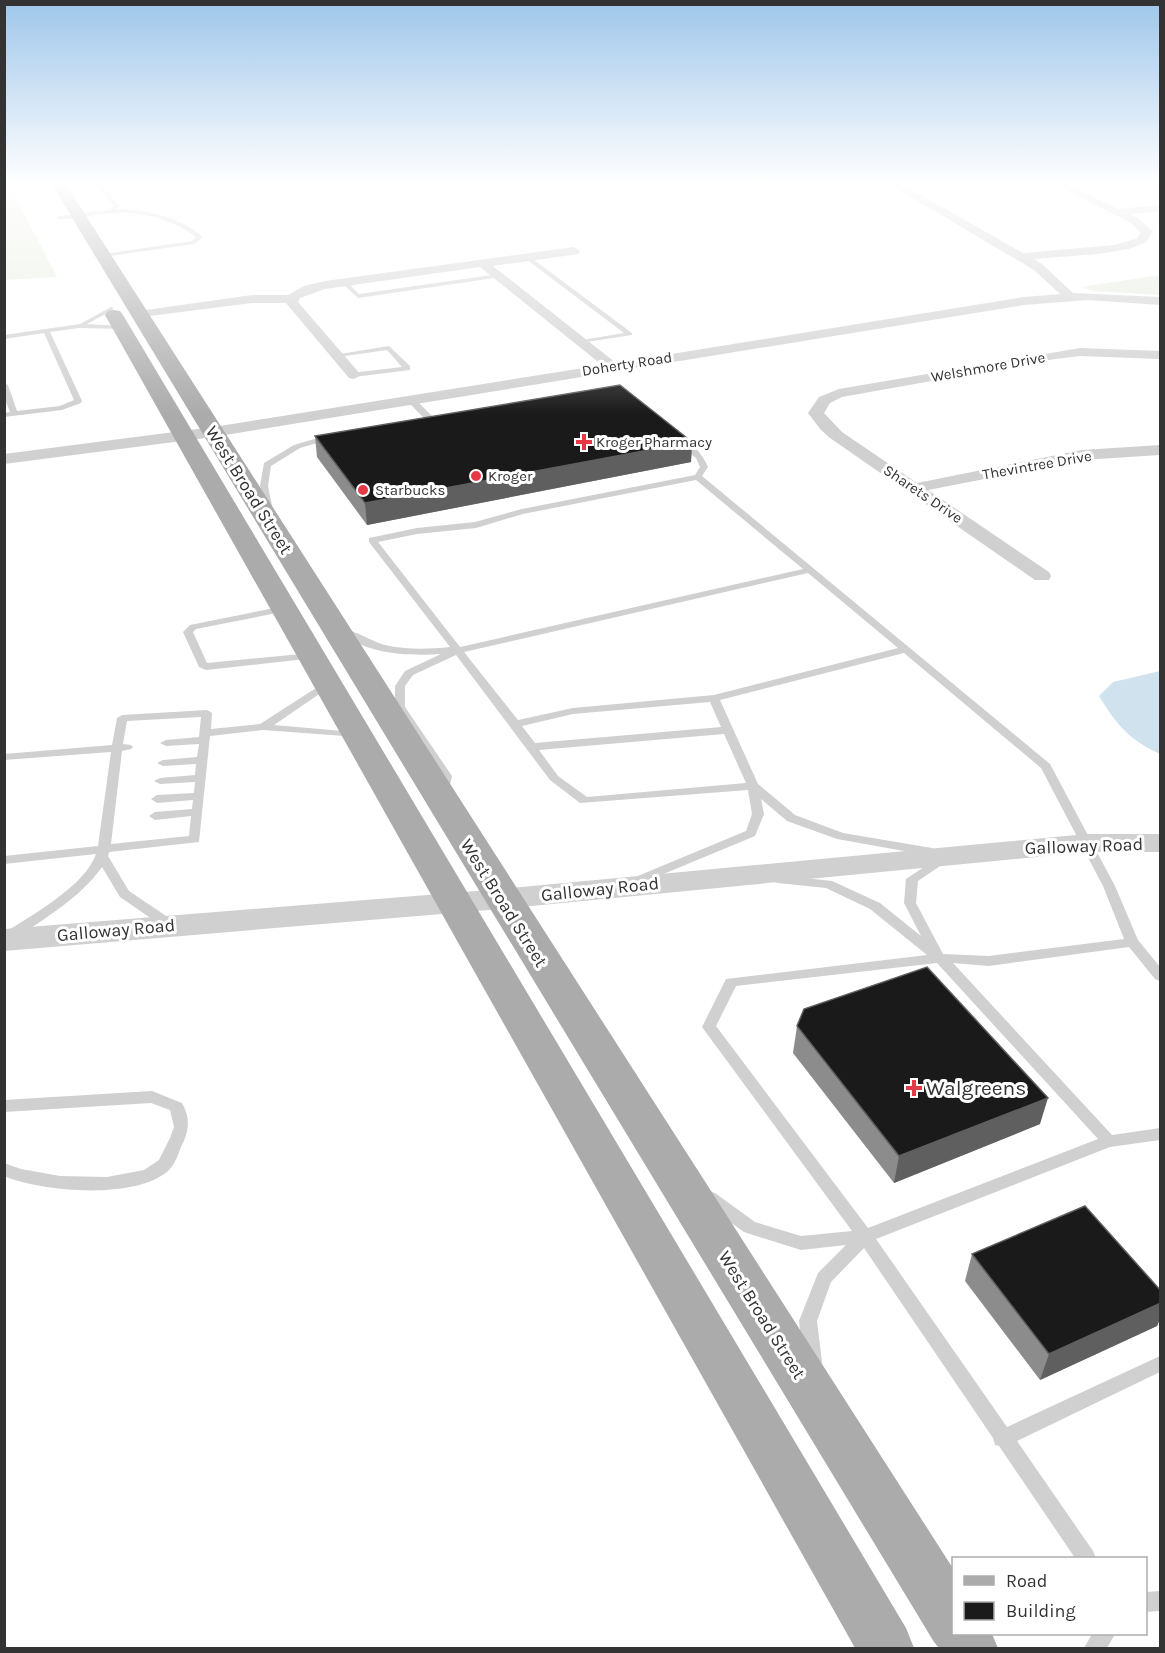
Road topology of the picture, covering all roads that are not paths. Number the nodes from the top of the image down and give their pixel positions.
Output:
1 (106, 260) edge
2 (512, 260) edge
3 (531, 260) edge
4 (1026, 260) edge
5 (483, 264) junction
6 (499, 276) junction
7 (345, 283) junction
8 (100, 291) dead end
9 (1070, 297) junction
10 (291, 299) junction
11 (1161, 301) edge
12 (111, 309) junction
13 (139, 315) junction
14 (79, 326) junction
15 (121, 328) junction
16 (46, 330) junction
17 (4, 337) edge
18 (582, 342) junction
19 (338, 355) junction
20 (1161, 355) edge
21 (613, 367) junction
22 (354, 375) joint
23 (4, 385) edge
24 (410, 399) junction
25 (820, 404) joint
26 (14, 414) junction
27 (4, 415) edge
28 (441, 417) edge
29 (430, 419) junction
30 (418, 421) edge
31 (198, 434) junction
32 (337, 435) edge
33 (675, 437) edge
34 (1161, 450) edge
35 (4, 459) edge
36 (698, 477) junction
37 (915, 488) junction
38 (274, 531) junction
39 (812, 570) junction
40 (1042, 576) dead end
41 (284, 609) junction
42 (329, 620) junction
43 (907, 649) junction
44 (458, 650) junction
45 (311, 656) junction
46 (327, 684) junction
47 (714, 698) junction
48 (515, 724) junction
49 (263, 727) junction
50 (728, 730) junction
51 (357, 735) junction
52 (204, 736) junction
53 (166, 744) dead end
54 (122, 747) junction
55 (531, 747) junction
56 (4, 757) edge
57 (202, 760) junction
58 (163, 763) dead end
59 (201, 778) junction
60 (160, 781) dead end
61 (753, 786) junction
62 (199, 796) junction
63 (157, 799) dead end
64 (443, 805) junction
65 (197, 812) junction
66 (155, 816) dead end
67 (1087, 843) junction
68 (1161, 843) edge
69 (103, 853) junction
70 (948, 855) junction
71 (4, 860) edge
72 (741, 875) junction
73 (625, 887) junction
74 (501, 898) junction
75 (453, 902) junction
76 (170, 925) junction
77 (4, 939) edge
78 (1132, 942) junction
79 (940, 958) junction
80 (1161, 976) edge
81 (4, 1106) edge
82 (1161, 1134) edge
83 (1109, 1142) junction
84 (4, 1169) edge
85 (670, 1170) junction
86 (865, 1236) junction
87 (1161, 1364) edge
88 (837, 1434) junction
89 (1002, 1439) junction
90 (1085, 1557) edge
91 (952, 1617) edge
92 (1104, 1635) edge
93 (886, 1648) edge
94 (1094, 1648) edge

1 - 13 main road, West Broad Street
2 - 5 street
3 - 18 lane
4 - 9 street
5 - 6 street
5 - 7 street
6 - 7 lane
6 - 18 street
7 - 10 street
8 - 12 main road, West Broad Street
9 - 11 street, Doherty Road
9 - 21 street, Doherty Road
10 - 13 street
10 - 19 street
12 - 14 lane
12 - 15 main road, West Broad Street
13 - 31 main road, West Broad Street
14 - 15 lane
14 - 16 lane
15 - 31 main road, West Broad Street
16 - 17 lane
16 - 26 lane
18 - 21 street
19 - 22 street
19 - 22 lane
20 - 25 street, Welshmore Drive
21 - 24 street, Doherty Road
23 - 26 lane
24 - 29 lane
24 - 31 street, Doherty Road
25 - 37 street, Sharets Drive
26 - 27 lane
28 - 29 lane
29 - 30 lane
31 - 35 street, Doherty Road
31 - 38 main road, West Broad Street
31 - 41 main road, West Broad Street
32 - 38 lane
33 - 36 lane
34 - 37 street, Thevintree Drive
36 - 39 lane
36 - 44 lane
37 - 40 street, Sharets Drive
38 - 42 main road, West Broad Street
39 - 43 lane
39 - 44 lane
41 - 45 main road, West Broad Street
41 - 45 lane
42 - 44 lane
42 - 64 main road, West Broad Street
43 - 47 lane
43 - 67 lane
44 - 48 lane
44 - 64 lane
45 - 46 main road, West Broad Street
46 - 49 lane
46 - 51 main road, West Broad Street
47 - 48 lane
47 - 50 lane
48 - 55 lane
49 - 51 lane
49 - 52 lane
50 - 55 lane
50 - 61 lane
51 - 75 main road, West Broad Street
52 - 53 lane
52 - 54 lane
52 - 57 lane
54 - 56 lane
54 - 69 lane
55 - 61 lane
57 - 58 lane
57 - 59 lane
59 - 60 lane
59 - 62 lane
61 - 70 lane
61 - 73 lane
62 - 63 lane
62 - 65 lane
64 - 74 main road, West Broad Street
65 - 66 lane
65 - 69 lane
67 - 68 street, Galloway Road
67 - 70 street, Galloway Road
67 - 78 lane
69 - 71 lane
69 - 76 lane
69 - 77 lane
70 - 72 street, Galloway Road
70 - 79 lane
72 - 73 street, Galloway Road
72 - 79 lane
73 - 74 street, Galloway Road
74 - 75 street, Galloway Road
74 - 85 main road, West Broad Street
75 - 76 street, Galloway Road
75 - 93 main road, West Broad Street
76 - 77 street, Galloway Road
78 - 79 lane
78 - 80 lane
79 - 83 lane
79 - 86 lane
81 - 84 lane
82 - 83 lane
83 - 86 lane
85 - 86 lane
85 - 88 main road, West Broad Street
86 - 88 lane
86 - 89 lane
87 - 89 lane
88 - 91 main road, West Broad Street
89 - 90 lane
92 - 94 lane

